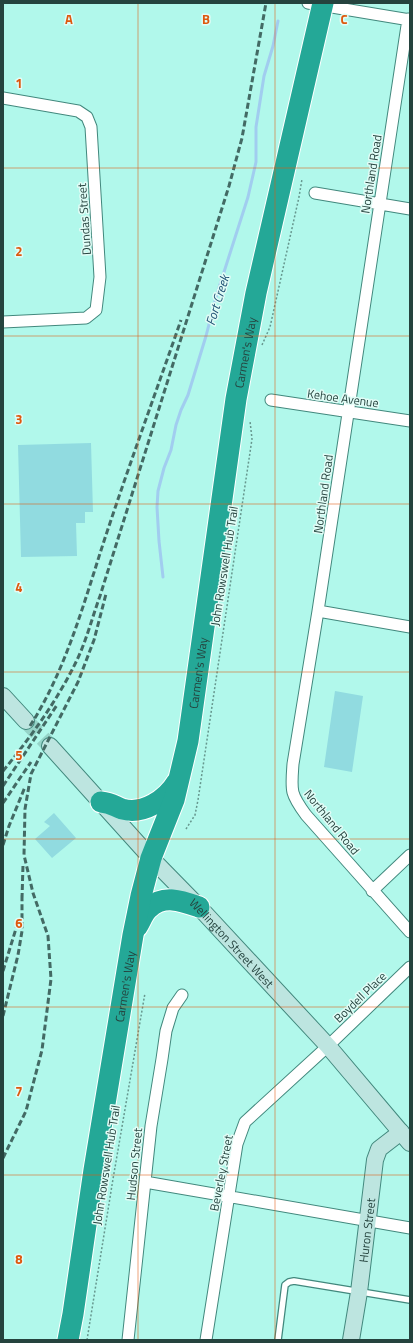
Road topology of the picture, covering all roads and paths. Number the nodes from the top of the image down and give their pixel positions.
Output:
1 (318, 3) edge
2 (409, 20) edge
3 (3, 98) edge
4 (302, 179) dead end
5 (315, 193) dead end
6 (380, 203) junction
7 (410, 209) edge
8 (3, 322) edge
9 (261, 348) dead end
10 (271, 400) dead end
11 (348, 412) junction
12 (250, 421) dead end
13 (410, 421) edge
14 (318, 611) junction
15 (410, 627) edge
16 (3, 696) edge
17 (26, 721) tunnel mouth
18 (50, 746) tunnel mouth
19 (178, 780) junction
20 (101, 802) junction
21 (186, 830) dead end
22 (410, 855) edge
23 (151, 858) junction
24 (372, 891) junction
25 (199, 907) junction
26 (410, 932) edge
27 (133, 935) junction
28 (410, 968) edge
29 (145, 992) dead end
30 (182, 995) dead end
31 (328, 1046) junction
32 (406, 1137) edge
33 (145, 1182) junction
34 (228, 1196) junction
35 (367, 1221) junction
36 (410, 1228) edge
37 (359, 1292) junction
38 (410, 1300) edge
39 (68, 1340) edge
40 (87, 1340) edge
41 (128, 1340) edge
42 (206, 1340) edge
43 (278, 1340) edge
44 (351, 1340) edge

1 - 2 street
1 - 19 highway, Carmen's Way
2 - 6 street, Northland Road
3 - 8 street, Dundas Street
4 - 9 path
5 - 6 street
6 - 7 street
6 - 11 street, Northland Road
10 - 11 street, Kehoe Avenue
11 - 13 street, Kehoe Avenue
11 - 14 street, Northland Road
12 - 21 path, John Rowswell Hub Trail
14 - 15 street
14 - 24 street, Northland Road
16 - 17 main road
18 - 20 main road, Wellington Street West
19 - 20 highway
19 - 23 highway, Carmen's Way
20 - 23 main road, Wellington Street West
22 - 24 street
23 - 25 main road, Wellington Street West
23 - 27 highway, Carmen's Way
24 - 26 street, Northland Road
25 - 27 highway
25 - 31 main road, Wellington Street West
27 - 39 highway, Carmen's Way
28 - 31 street, Boydell Place
29 - 40 path, John Rowswell Hub Trail
30 - 33 street, Hudson Street
31 - 32 main road, Wellington Street West
31 - 34 street, Beverley Street
32 - 35 main road, Huron Street
33 - 34 street
33 - 41 street, Hudson Street
34 - 35 street
34 - 42 street, Beverley Street
35 - 36 street
35 - 37 main road, Huron Street
37 - 38 lane
37 - 43 lane
37 - 44 main road, Huron Street

